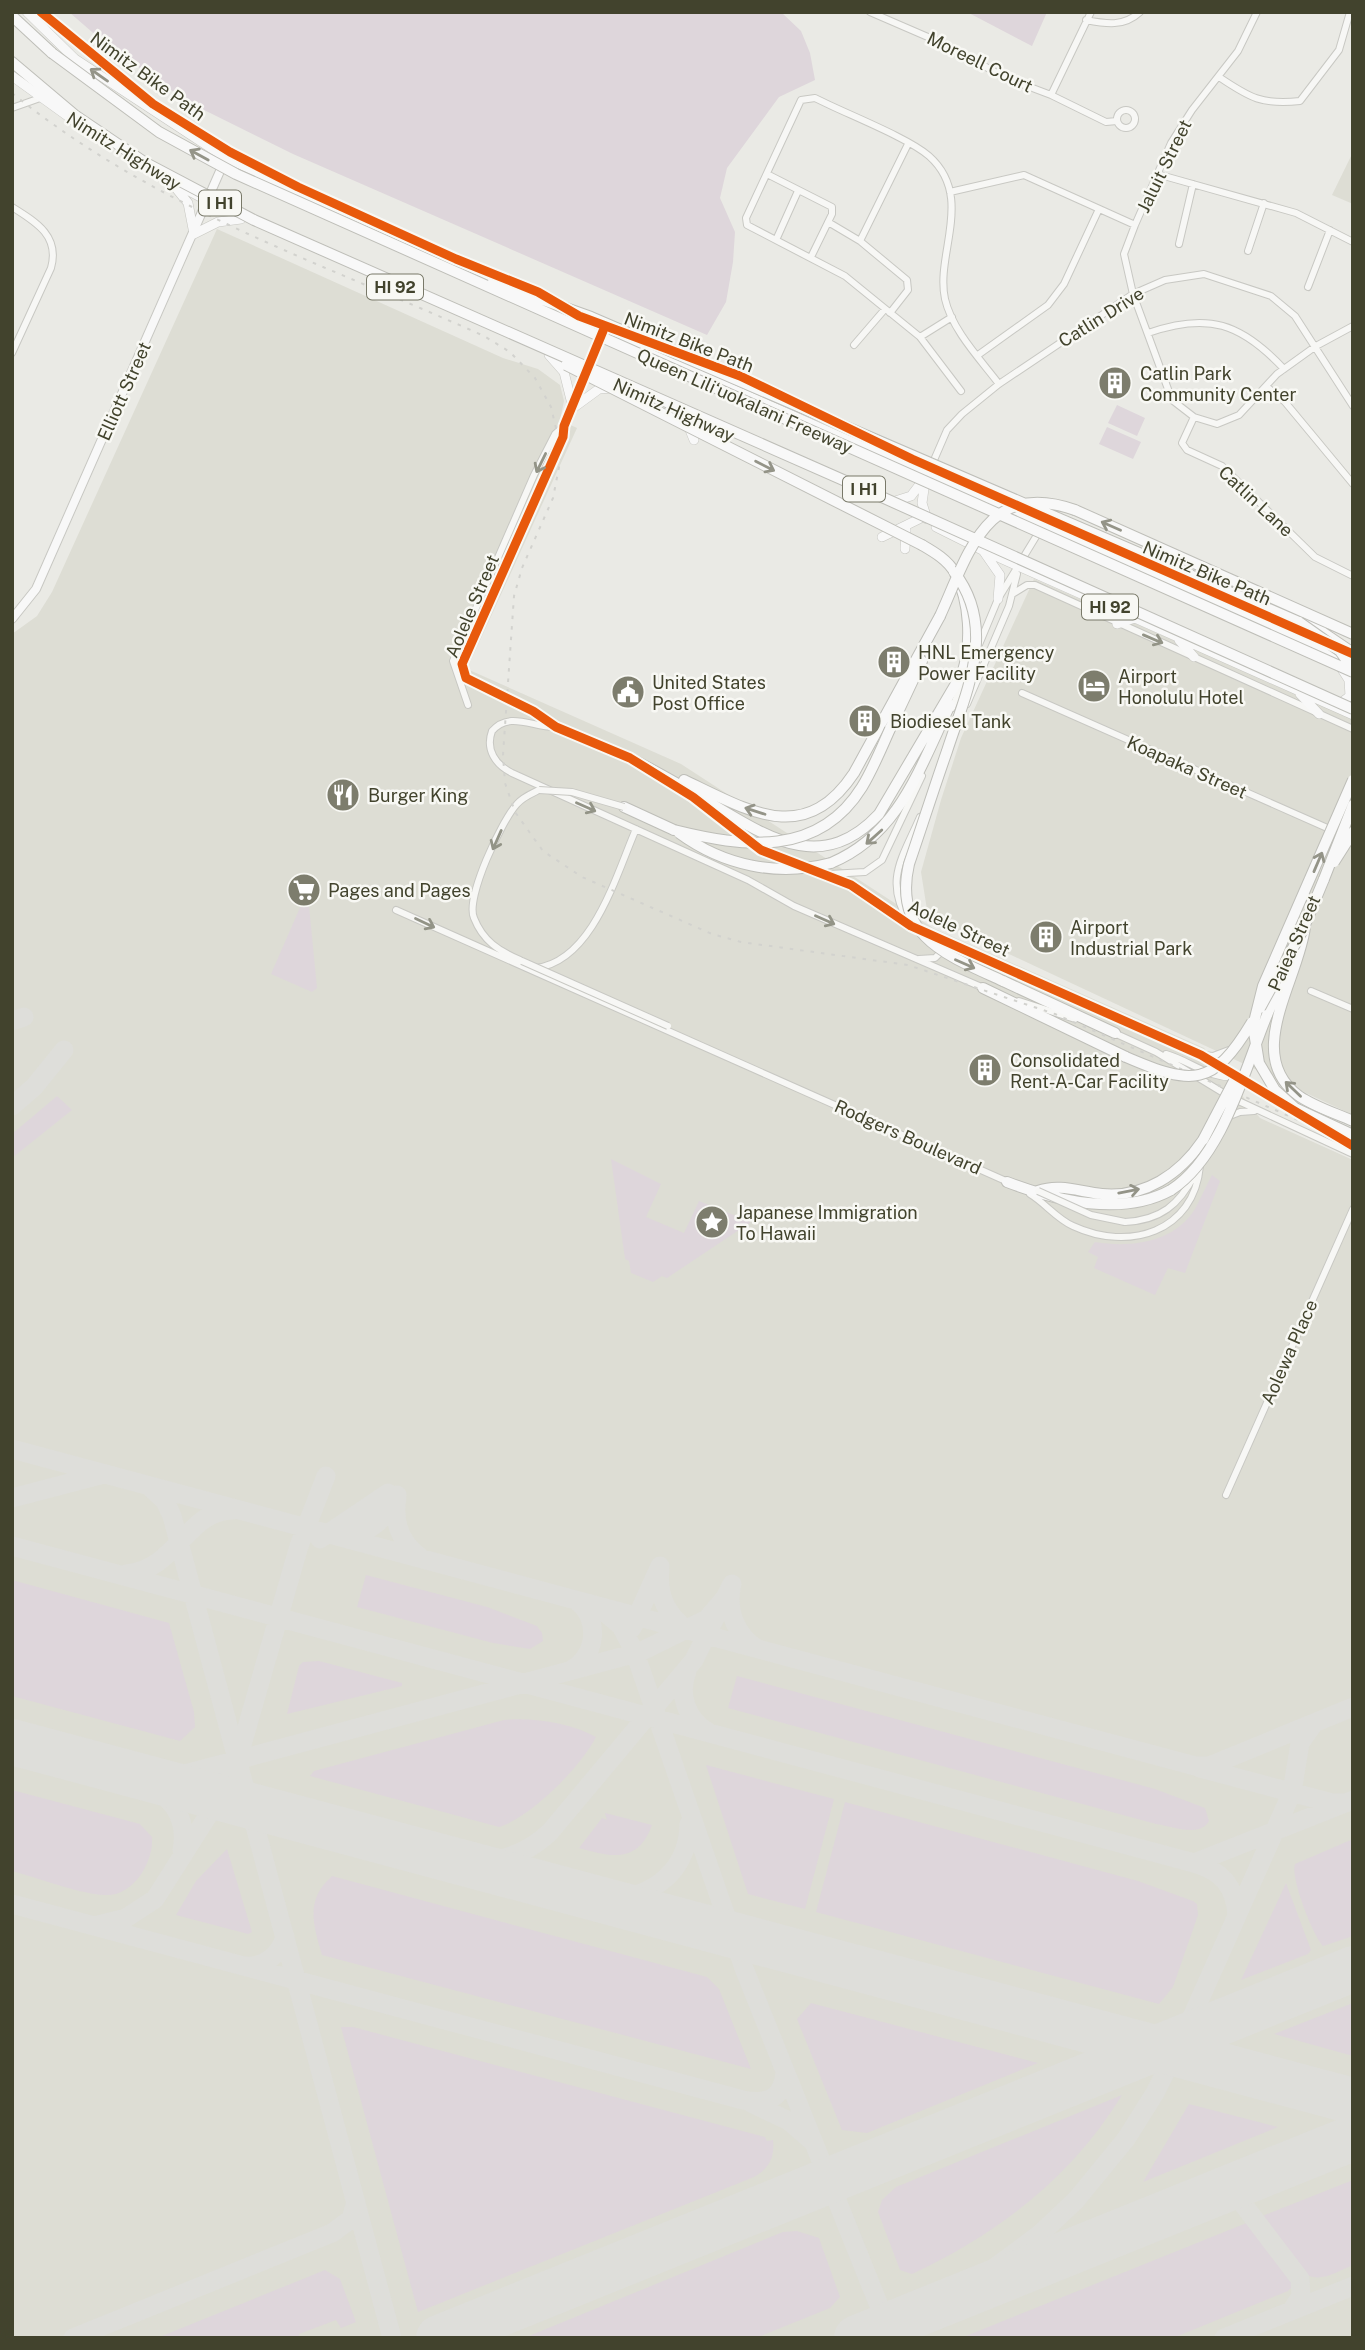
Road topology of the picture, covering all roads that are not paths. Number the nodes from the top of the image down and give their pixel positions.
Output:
1 (17, 12) edge
2 (27, 12) edge
3 (870, 12) edge
4 (1091, 12) edge
5 (1140, 12) edge
6 (1256, 12) edge
7 (1350, 12) edge
8 (12, 16) edge
9 (1086, 20) junction
10 (52, 53) junction
11 (12, 62) edge
12 (12, 70) edge
13 (12, 76) edge
14 (1219, 77) junction
15 (1051, 95) junction
16 (43, 97) junction
17 (12, 108) edge
18 (76, 116) junction
19 (1117, 121) dead end
20 (908, 144) junction
21 (226, 158) junction
22 (767, 174) junction
23 (1157, 174) junction
24 (172, 184) junction
25 (1194, 184) junction
26 (798, 191) junction
27 (950, 192) junction
28 (208, 202) junction
29 (1264, 203) junction
30 (12, 207) edge
31 (1099, 209) junction
32 (241, 219) junction
33 (828, 222) junction
34 (1135, 225) junction
35 (1330, 230) junction
36 (194, 234) junction
37 (776, 240) junction
38 (860, 241) junction
39 (1353, 242) edge
40 (1179, 244) dead end
41 (1248, 251) dead end
42 (417, 255) junction
43 (811, 257) junction
44 (374, 273) junction
45 (1308, 288) dead end
46 (1133, 294) junction
47 (888, 311) junction
48 (952, 317) junction
49 (1353, 326) edge
50 (603, 331) junction
51 (1148, 333) junction
52 (920, 337) junction
53 (854, 345) dead end
54 (1316, 346) junction
55 (12, 353) edge
56 (549, 355) junction
57 (978, 355) junction
58 (1284, 369) junction
59 (585, 371) junction
60 (999, 384) junction
61 (1267, 387) junction
62 (621, 388) junction
63 (961, 391) dead end
64 (1353, 406) edge
65 (573, 408) junction
66 (678, 412) junction
67 (1194, 417) junction
68 (564, 426) junction
69 (694, 440) dead end
70 (935, 459) junction
71 (914, 468) junction
72 (928, 474) junction
73 (1353, 484) edge
74 (880, 501) junction
75 (523, 504) junction
76 (531, 508) junction
77 (919, 519) junction
78 (931, 524) junction
79 (906, 527) junction
80 (1041, 527) junction
81 (882, 537) dead end
82 (905, 549) dead end
83 (982, 550) junction
84 (1019, 568) junction
85 (954, 572) junction
86 (1353, 576) edge
87 (1044, 577) junction
88 (1046, 591) junction
89 (1013, 594) junction
90 (998, 599) junction
91 (940, 616) junction
92 (1135, 618) junction
93 (12, 619) edge
94 (1299, 622) junction
95 (1117, 624) junction
96 (1353, 634) edge
97 (1175, 636) junction
98 (463, 637) junction
99 (470, 646) junction
100 (1353, 653) edge
101 (1333, 656) junction
102 (1194, 657) junction
103 (1353, 669) edge
104 (964, 670) junction
105 (1297, 690) junction
106 (1022, 693) dead end
107 (1326, 703) junction
108 (468, 705) dead end
109 (1353, 709) edge
110 (1319, 713) junction
111 (1353, 715) edge
112 (556, 727) junction
113 (1353, 729) edge
114 (630, 758) junction
115 (1353, 780) edge
116 (1353, 805) edge
117 (624, 807) joint
118 (1353, 812) edge
119 (636, 829) junction
120 (674, 830) junction
121 (1347, 833) edge
122 (1353, 840) edge
123 (821, 873) junction
124 (1324, 879) junction
125 (396, 910) dead end
126 (911, 926) junction
127 (1305, 926) junction
128 (950, 943) junction
129 (914, 959) junction
130 (530, 968) junction
131 (983, 989) junction
132 (1311, 991) dead end
133 (1353, 1009) edge
134 (1266, 1013) junction
135 (1115, 1032) junction
136 (1156, 1052) junction
137 (1201, 1055) junction
138 (1238, 1076) junction
139 (1230, 1097) junction
140 (1259, 1112) junction
141 (1353, 1121) edge
142 (1217, 1127) junction
143 (1353, 1135) edge
144 (1353, 1146) edge
145 (1353, 1154) edge
146 (1199, 1166) junction
147 (1007, 1182) junction
148 (1038, 1191) junction
149 (1353, 1209) edge
150 (1226, 1495) dead end

1 - 10 highway
21 -> 2 main road, HI 92
3 - 15 street, Moreell Court
4 - 9 street
5 - 9 street
6 - 14 street, Jaluit Street
7 - 14 street
8 - 10 highway, Queen Liliʻuokalani Freeway / I H1
9 - 15 street
42 -> 10 highway, Queen Liliʻuokalani Freeway / I H1, bridge
11 - 18 highway, Queen Liliʻuokalani Freeway / I H1
12 - 18 highway
13 - 16 main road, Nimitz Highway / HI 92
14 - 23 street, Jaluit Street
15 - 19 street, Moreell Court
16 - 17 street
16 - 24 main road, Nimitz Highway / HI 92
18 - 44 highway, Queen Liliʻuokalani Freeway / I H1, bridge
20 - 22 street
20 - 27 street
20 - 38 street
21 - 28 street, Elliott Street
21 - 50 main road, HI 92
22 - 26 street
22 - 37 street
23 - 25 street
23 - 34 street, Jaluit Street
24 - 28 main road, Nimitz Highway / HI 92
24 - 36 main road
25 - 29 street
25 - 40 street
26 - 33 street
26 - 37 street
27 - 31 street
27 - 48 street
28 - 32 main road, Nimitz Highway / HI 92
28 - 36 street, Elliott Street
29 - 35 street
29 - 41 street
30 - 55 street
31 - 34 street
31 - 57 street
32 - 36 main road
32 - 56 main road, Nimitz Highway / HI 92
33 - 38 street
33 - 43 street
34 - 46 street, Jaluit Street
35 - 39 street
35 - 45 street
36 - 93 street, Elliott Street
37 - 43 street
38 - 47 street
42 - 94 highway, bridge
42 - 103 highway, Queen Liliʻuokalani Freeway / I H1, bridge
43 - 47 street
44 -> 85 highway, bridge
44 - 109 highway, Queen Liliʻuokalani Freeway / I H1, bridge
46 - 51 street, Jaluit Street
46 - 54 street, Catlin Drive
46 - 60 street, Catlin Drive
47 - 52 street
47 - 53 street
48 - 52 street
48 - 57 street
49 - 54 street
50 - 59 street, Aolele Street
50 - 71 main road, HI 92
51 - 58 street
51 - 67 street, Jaluit Street
52 - 63 street
54 - 58 street
54 - 64 street, Catlin Drive
56 - 59 main road, Nimitz Highway / HI 92
56 - 65 main road
57 - 60 street
58 - 61 street
59 - 62 main road, Nimitz Highway / HI 92
59 - 65 street, Aolele Street
60 - 70 street, Catlin Drive
61 - 67 street
61 - 73 street
62 - 65 main road
62 - 66 main road, Nimitz Highway / HI 92
65 - 68 street, Aolele Street
66 - 69 main road
66 - 74 main road, Nimitz Highway / HI 92
67 - 86 street, Catlin Lane
68 -> 75 street, Aolele Street
68 - 76 street, Aolele Street
70 - 71 main road
70 - 72 street, Catlin Drive
71 - 72 main road, HI 92
72 - 74 main road
72 - 78 main road
72 - 80 main road, HI 92
74 - 77 main road, Nimitz Highway / HI 92
75 - 76 street
75 - 98 street, Aolele Street
76 - 99 street, Aolele Street
77 - 78 main road, Nimitz Highway / HI 92
77 - 79 main road
78 - 83 main road, Nimitz Highway / HI 92
79 - 81 main road
79 - 82 main road
80 - 84 street
80 - 101 main road, HI 92
83 - 84 main road, Nimitz Highway / HI 92
83 - 90 main road
84 - 87 main road, Nimitz Highway / HI 92
84 - 89 street
84 - 90 street
85 - 104 highway, bridge
85 -> 135 highway, bridge
87 - 88 main road
87 - 92 main road, Nimitz Highway / HI 92
88 - 89 street
88 - 95 street
89 - 126 street
90 - 123 street
96 -> 91 highway, bridge
91 -> 114 highway
91 - 120 highway, bridge
92 - 95 main road
92 - 97 main road, Nimitz Highway / HI 92
94 - 100 highway, bridge
94 - 103 highway, bridge
95 -> 102 street
97 - 102 main road
97 - 105 main road, Nimitz Highway / HI 92
98 - 99 street
98 - 108 street, Aolele Street
99 - 112 street, Aolele Street
101 - 103 main road, HI 92
101 - 107 main road
102 - 110 street
104 - 114 highway
104 -> 120 highway, bridge
105 - 107 main road, Nimitz Highway / HI 92
105 - 110 main road
106 - 121 street, Koapaka Street
107 - 111 main road, Nimitz Highway / HI 92
110 - 113 street
112 - 114 street, Aolele Street
112 -> 119 street
114 - 123 street, Aolele Street
143 -> 115 highway, bridge
116 - 124 highway, bridge
117 - 120 highway
117 -> 148 street, bridge
118 - 121 street, Paiea Street
119 -> 129 street
119 - 130 street
121 - 122 street, Koapaka Street
121 - 124 highway, bridge
121 - 134 street, Paiea Street
123 - 126 street, Aolele Street
124 - 127 highway
125 -> 130 street, Rodgers Boulevard
126 - 128 street, Aolele Street
127 - 131 highway, bridge
127 - 134 highway, bridge
141 -> 127 highway
128 - 129 street
128 - 137 street, Aolele Street
129 - 131 street
130 - 147 street, Rodgers Boulevard
131 - 135 street
132 - 133 street
134 - 137 street
134 - 138 street, Paiea Street
134 - 147 highway, bridge
148 -> 134 highway, bridge
135 - 136 street
136 - 138 street
136 - 139 street
137 - 138 street, Aolele Street
138 - 139 street, Rodgers Boulevard
138 - 144 street, Aolele Street
139 - 140 street
139 - 142 street, Rodgers Boulevard
140 - 142 street
140 - 145 street
142 - 146 street, Rodgers Boulevard
146 - 147 street, Rodgers Boulevard
146 - 148 street, bridge
149 - 150 street, Aolewa Place

